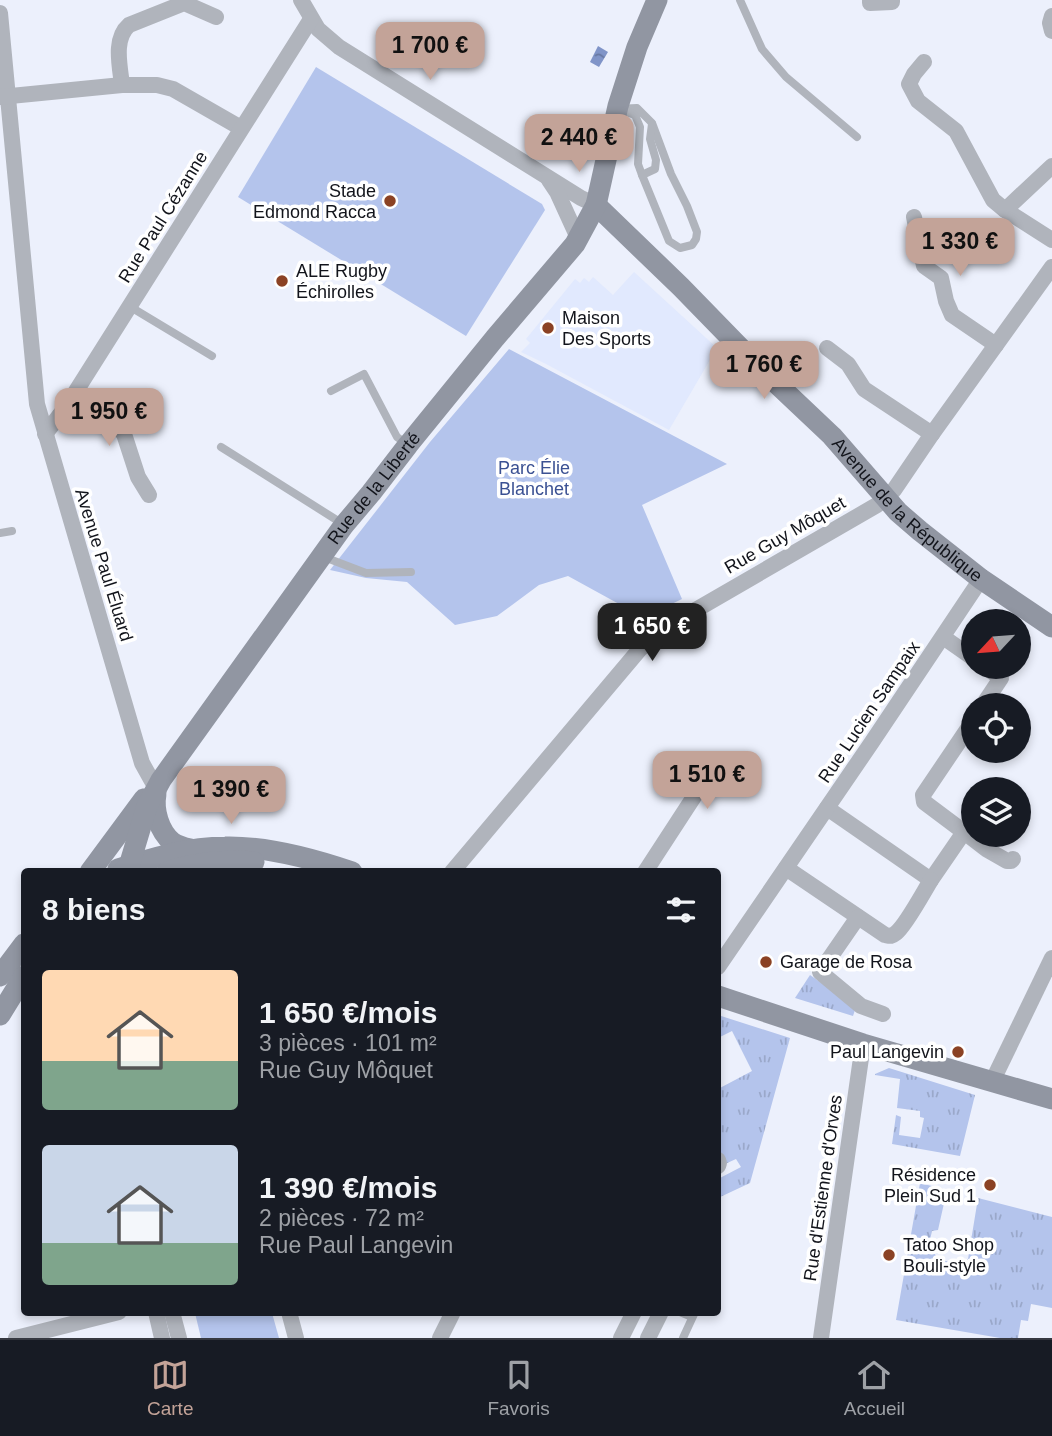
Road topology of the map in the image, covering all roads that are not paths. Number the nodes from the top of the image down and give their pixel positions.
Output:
1 (301, 0) edge
2 (657, 0) edge
3 (740, 0) edge
4 (870, 0) edge
5 (892, 0) edge
6 (0, 13) edge
7 (1052, 16) edge
8 (216, 17) dead end
9 (311, 19) junction
10 (1052, 31) edge
11 (925, 62) dead end
12 (122, 85) junction
13 (4, 97) edge
14 (617, 109) junction
15 (652, 123) junction
16 (241, 128) junction
17 (858, 137) dead end
18 (1052, 166) edge
19 (545, 175) junction
20 (642, 176) junction
21 (596, 205) junction
22 (1004, 210) junction
23 (914, 217) dead end
24 (578, 238) junction
25 (1052, 240) edge
26 (1052, 267) edge
27 (129, 306) junction
28 (996, 345) junction
29 (827, 348) dead end
30 (212, 356) dead end
31 (331, 391) dead end
32 (60, 415) junction
33 (932, 433) junction
34 (45, 435) junction
35 (408, 445) junction
36 (221, 447) dead end
37 (149, 495) dead end
38 (886, 497) junction
39 (344, 525) junction
40 (12, 531) dead end
41 (0, 533) edge
42 (321, 556) junction
43 (411, 572) dead end
44 (981, 579) junction
45 (1052, 627) edge
46 (943, 637) junction
47 (961, 650) edge
48 (961, 739) edge
49 (710, 760) dead end
50 (158, 784) junction
51 (827, 808) junction
52 (134, 812) junction
53 (961, 830) edge
54 (961, 836) edge
55 (983, 847) edge
56 (196, 850) junction
57 (1013, 859) dead end
58 (93, 868) edge
59 (125, 868) edge
60 (126, 868) edge
61 (131, 868) edge
62 (178, 868) edge
63 (319, 868) edge
64 (455, 868) edge
65 (648, 868) edge
66 (786, 868) junction
67 (932, 880) junction
68 (858, 917) junction
69 (21, 948) edge
70 (1052, 958) edge
71 (721, 963) edge
72 (0, 976) edge
73 (21, 981) edge
74 (721, 997) edge
75 (883, 1014) dead end
76 (0, 1015) edge
77 (863, 1044) junction
78 (992, 1082) junction
79 (1052, 1099) edge
80 (103, 1316) edge
81 (157, 1316) edge
82 (173, 1316) edge
83 (290, 1316) edge
84 (451, 1316) edge
85 (632, 1316) edge
86 (659, 1316) edge
87 (694, 1316) edge
88 (16, 1338) edge
89 (162, 1338) edge
90 (179, 1338) edge
91 (296, 1338) edge
92 (440, 1338) edge
93 (621, 1338) edge
94 (648, 1338) edge
95 (683, 1338) edge
96 (821, 1338) edge

1 - 9 street
2 - 14 street
3 - 17 lane
4 - 5 street
6 - 13 street, Avenue Paul Éluard
7 - 10 street
8 - 12 street
9 - 16 street, Rue Paul Cézanne
9 - 19 street
11 - 22 street
12 - 13 street
12 - 16 street
13 - 34 street, Avenue Paul Éluard
14 - 15 lane
14 - 20 lane
14 - 21 street
15 - 20 lane
15 - 20 lane
16 - 27 street, Rue Paul Cézanne
18 - 22 street
19 - 21 street
19 - 24 street
21 - 24 street, Rue de la Liberté
21 - 38 street, Avenue de la République
22 - 25 street
23 - 28 street
24 - 35 street, Rue de la Liberté
26 - 28 street, Rue Guy Môquet
27 - 30 lane
27 - 32 street, Rue Paul Cézanne
28 - 33 street, Rue Guy Môquet
29 - 33 street
31 - 35 lane
32 - 34 street, Rue Paul Cézanne
32 - 37 street
33 - 38 street, Rue Guy Môquet
34 - 50 street, Avenue Paul Éluard
35 - 39 street, Rue de la Liberté
36 - 39 lane
38 - 44 street, Avenue de la République
38 - 64 street, Rue Guy Môquet
39 - 42 street, Rue de la Liberté
40 - 41 lane
42 - 43 lane
42 - 50 street, Rue de la Liberté
44 - 45 street, Avenue de la République
44 - 46 street, Rue Lucien Sampaix
46 - 47 street, Rue Lucien Sampaix
46 - 51 street, Rue Lucien Sampaix
48 - 53 street
49 - 65 street
50 - 52 street, Rue de la Liberté
50 - 56 street
50 - 60 street, Rue de la Liberté
51 - 66 street, Rue Lucien Sampaix
51 - 67 street, Rue Lucien Sampaix
52 - 58 street, Rue de la Liberté
52 - 59 street, Rue de la Liberté
54 - 67 street
55 - 57 street
56 - 61 street
56 - 63 street
62 - 63 street
66 - 68 street
66 - 71 street, Rue Lucien Sampaix
67 - 68 street
68 - 75 street
69 - 72 street
70 - 78 street
73 - 76 street
74 - 77 street
77 - 78 street
77 - 96 street, Rue d'Estienne d'Orves
78 - 79 street
80 - 88 street
81 - 89 street
82 - 90 street
83 - 91 street
84 - 92 street
85 - 93 street
86 - 94 street
87 - 95 lane

